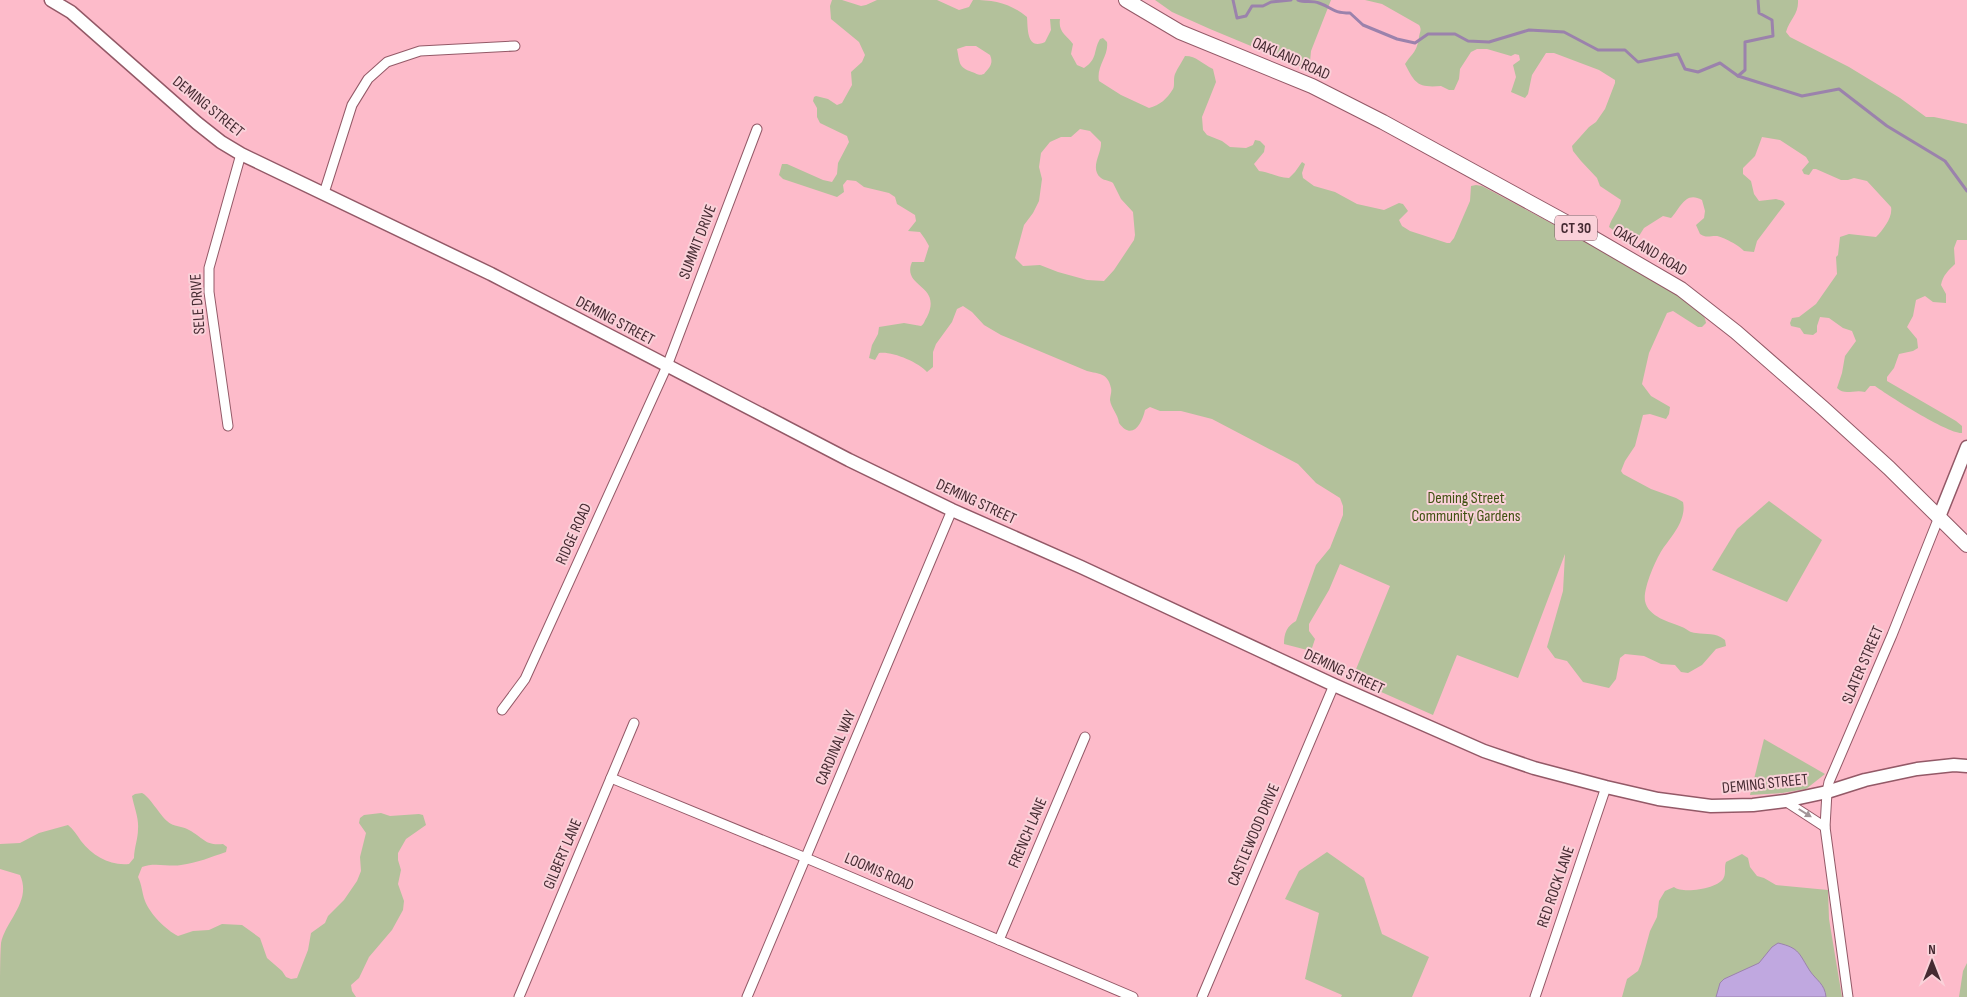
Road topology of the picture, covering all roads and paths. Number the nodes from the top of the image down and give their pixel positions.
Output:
1 (51, 0) edge
2 (1126, 0) edge
3 (515, 46) dead end
4 (756, 129) dead end
5 (241, 154) junction
6 (324, 193) junction
7 (667, 366) junction
8 (228, 426) dead end
9 (1967, 447) edge
10 (952, 510) junction
11 (1939, 517) junction
12 (1967, 546) edge
13 (1334, 685) junction
14 (502, 710) dead end
15 (634, 723) dead end
16 (1085, 737) dead end
17 (1967, 766) edge
18 (611, 778) junction
19 (1606, 787) junction
20 (1827, 792) junction
21 (1785, 800) junction
22 (1825, 827) junction
23 (806, 858) junction
24 (999, 940) junction
25 (519, 997) edge
26 (747, 997) edge
27 (1133, 997) edge
28 (1202, 997) edge
29 (1535, 997) edge
30 (1848, 997) edge

1 - 5 street, DEMING STREET
2 - 11 main road, OAKLAND ROAD / CT 30
3 - 6 street
4 - 7 street, SUMMIT DRIVE
5 - 6 street, DEMING STREET
5 - 8 street, SELE DRIVE
6 - 7 street, DEMING STREET
7 - 10 street, DEMING STREET
7 - 14 street, RIDGE ROAD
9 - 11 street
10 - 13 street, DEMING STREET
10 - 23 street, CARDINAL WAY
11 - 12 main road, OAKLAND ROAD / CT 30
11 - 20 street, SLATER STREET
13 - 19 street, DEMING STREET
13 - 28 street, CASTLEWOOD DRIVE
15 - 18 street, GILBERT LANE
16 - 24 street, FRENCH LANE
17 - 20 street, DEMING STREET
18 - 23 street, LOOMIS ROAD
18 - 25 street, GILBERT LANE
19 - 21 street, DEMING STREET
19 - 29 street, RED ROCK LANE
20 - 21 street, DEMING STREET
20 - 22 street, SLATER STREET
21 -> 22 street
22 - 30 street, SLATER STREET
23 - 24 street, LOOMIS ROAD
23 - 26 street, CARDINAL WAY
24 - 27 street, LOOMIS ROAD

